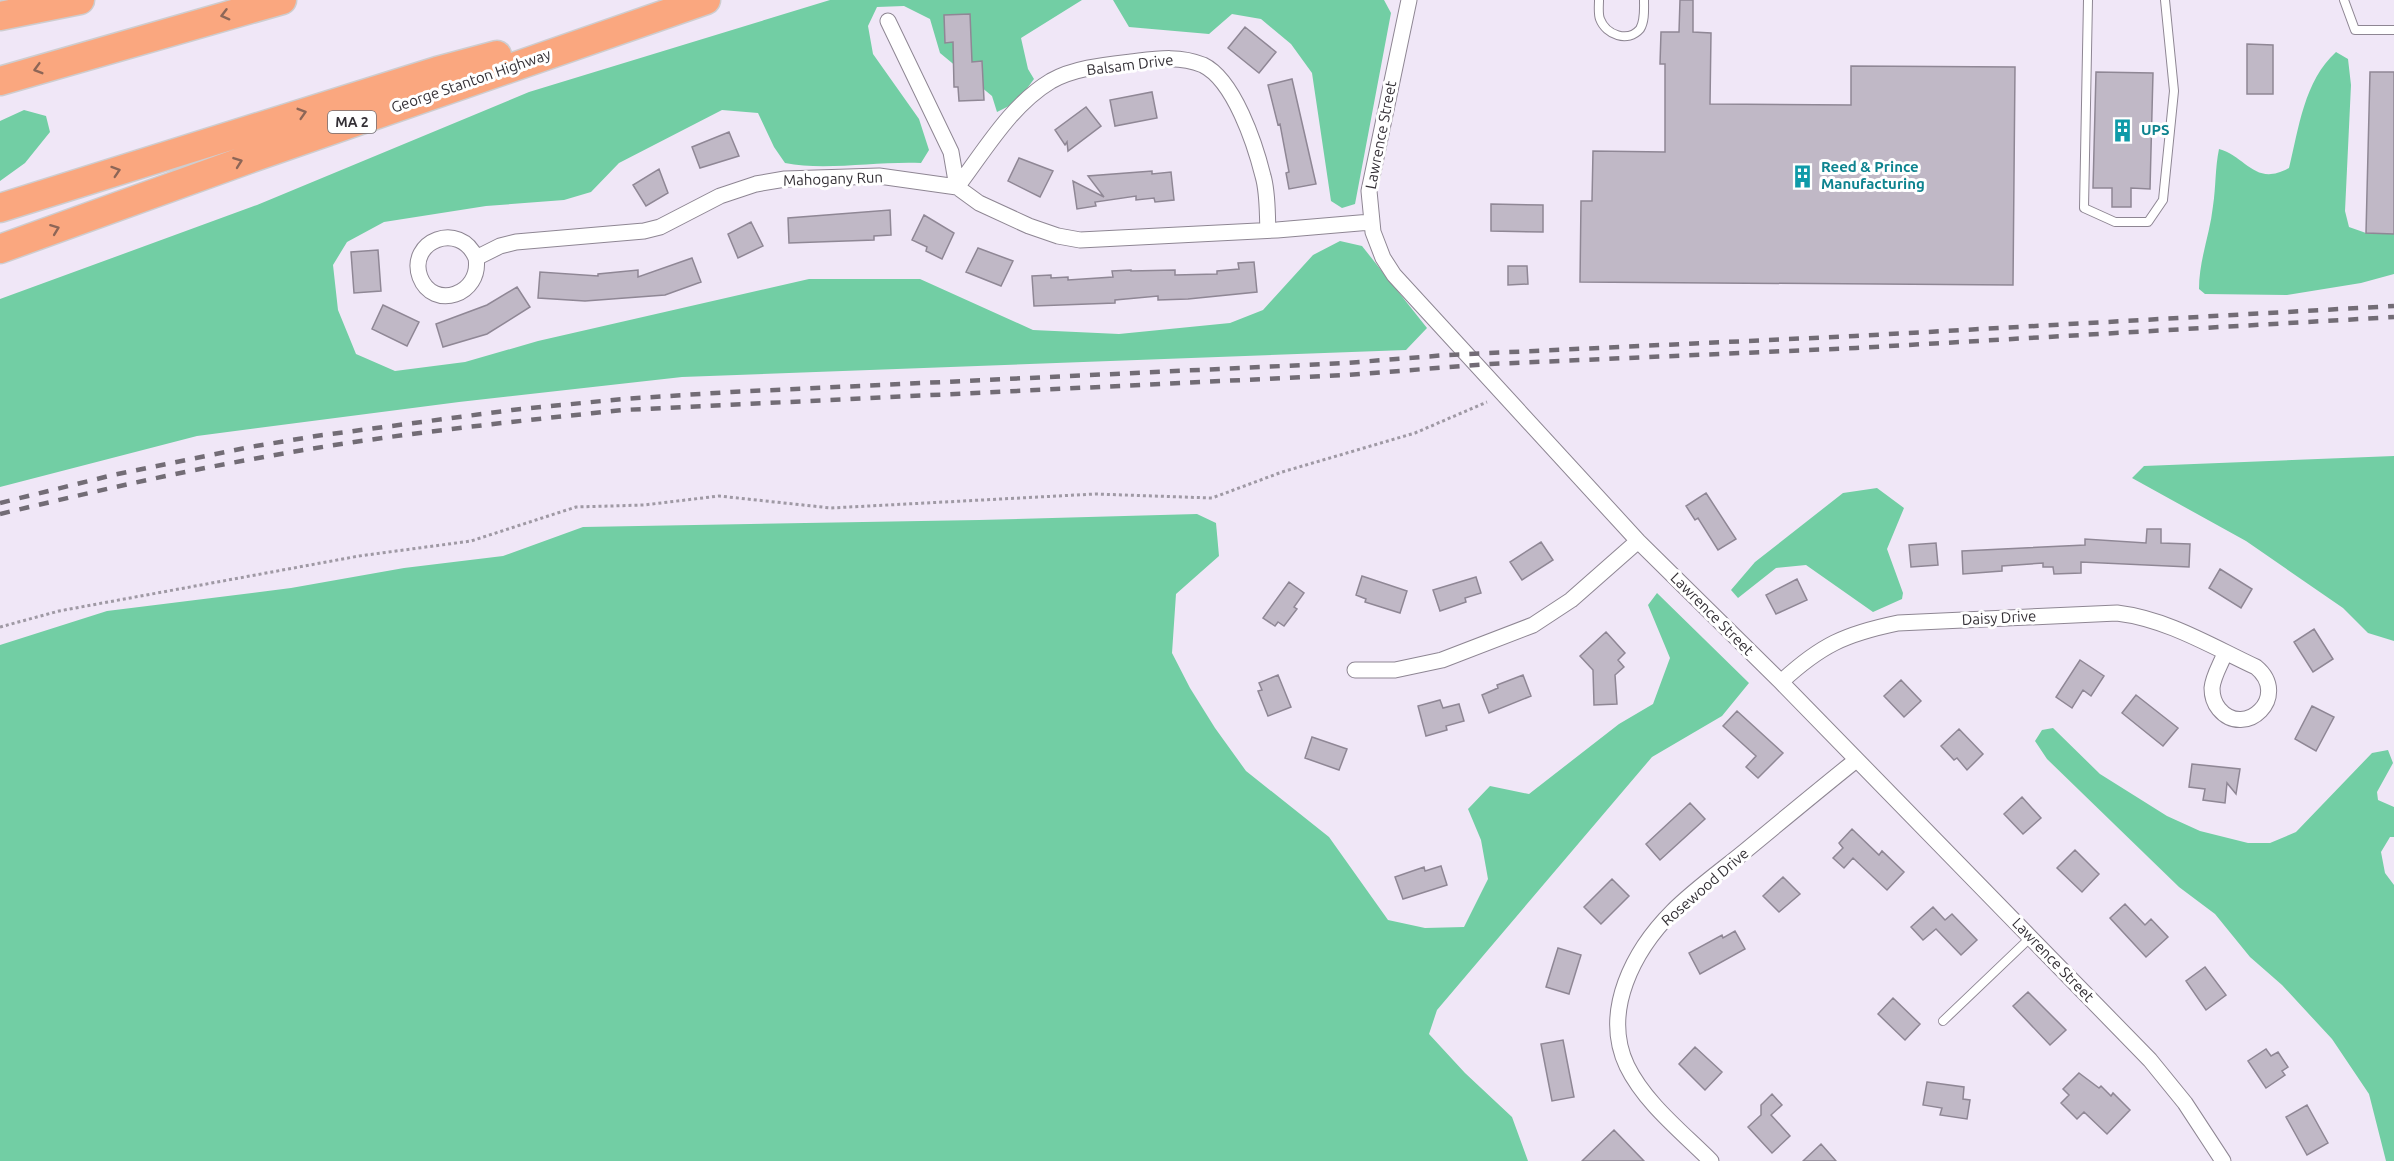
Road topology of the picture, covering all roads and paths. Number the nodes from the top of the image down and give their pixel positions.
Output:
1 (80, 0) edge
2 (282, 0) edge
3 (1409, 0) edge
4 (1599, 0) edge
5 (1644, 0) edge
6 (2088, 0) edge
7 (2164, 0) edge
8 (2344, 0) edge
9 (694, 4) edge
10 (0, 16) edge
11 (888, 21) dead end
12 (2394, 30) edge
13 (0, 81) edge
14 (957, 187) junction
15 (0, 208) edge
16 (1371, 222) junction
17 (1268, 230) junction
18 (0, 249) edge
19 (476, 258) dead end
20 (1504, 395) junction
21 (1638, 541) junction
22 (0, 627) edge
23 (2225, 653) junction
24 (1355, 670) dead end
25 (1781, 682) junction
26 (1856, 760) junction
27 (2031, 937) junction
28 (1943, 1021) dead end
29 (1711, 1161) edge
30 (2223, 1161) edge

1 - 10 highway
2 -> 13 highway
3 - 16 street, Lawrence Street
4 - 5 lane
6 - 7 lane
8 - 12 lane
15 -> 9 highway
18 -> 9 highway, George Stanton Highway / MA 2
11 - 14 street
14 - 17 street, Mahogany Run
14 - 17 street, Balsam Drive
14 - 19 street, Mahogany Run
16 - 17 street, Mahogany Run
16 - 20 street, Lawrence Street
20 - 21 street, Lawrence Street
20 - 22 path
21 - 24 street
21 - 25 street, Lawrence Street
23 - 23 street, Daisy Drive
23 - 25 street, Daisy Drive
25 - 26 street, Lawrence Street
26 - 27 street, Lawrence Street
26 - 29 street, Rosewood Drive
27 - 28 lane
27 - 30 street, Lawrence Street

